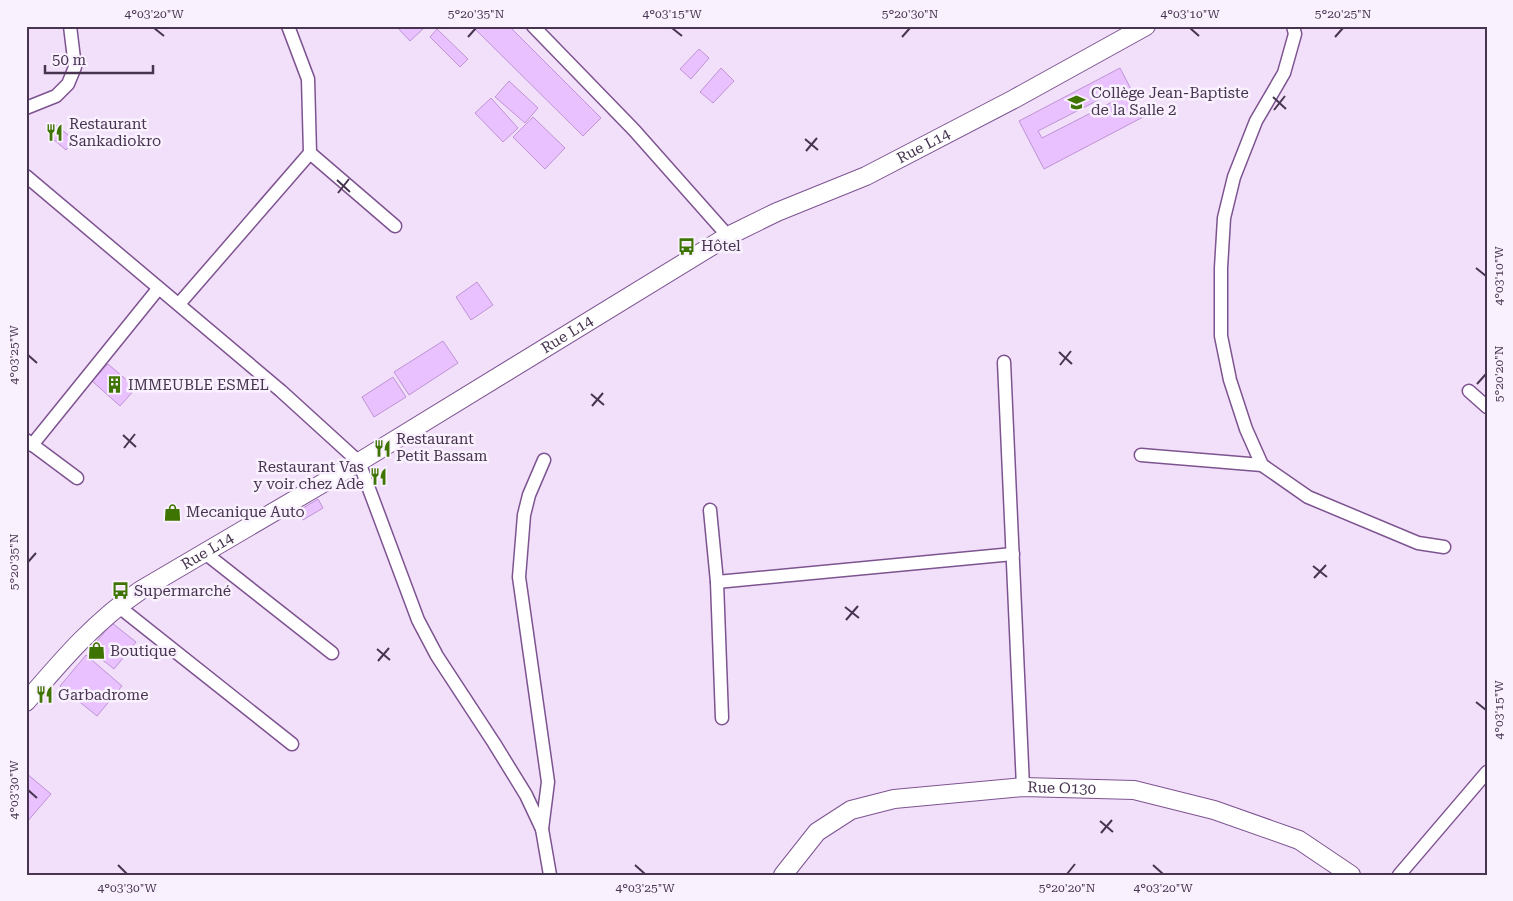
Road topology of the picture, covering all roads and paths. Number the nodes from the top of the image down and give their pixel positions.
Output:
1 (70, 26) edge
2 (288, 26) edge
3 (533, 26) edge
4 (1146, 26) edge
5 (1293, 26) edge
6 (26, 108) edge
7 (310, 153) junction
8 (26, 176) edge
9 (395, 226) dead end
10 (728, 236) junction
11 (158, 289) junction
12 (179, 304) junction
13 (1004, 362) dead end
14 (1469, 391) dead end
15 (1487, 407) edge
16 (29, 442) edge
17 (1141, 455) dead end
18 (544, 460) dead end
19 (360, 462) junction
20 (1262, 465) junction
21 (77, 478) dead end
22 (710, 510) dead end
23 (1444, 547) dead end
24 (205, 553) junction
25 (1013, 554) junction
26 (717, 582) junction
27 (118, 606) junction
28 (332, 653) dead end
29 (26, 702) edge
30 (722, 718) dead end
31 (292, 744) dead end
32 (1487, 772) edge
33 (1023, 787) junction
34 (542, 828) junction
35 (550, 875) edge
36 (783, 875) edge
37 (1351, 875) edge
38 (1398, 875) edge

1 - 6 street
2 - 7 street
3 - 10 street
4 - 10 street, Rue L14
5 - 20 street
7 - 9 street
7 - 12 street
8 - 11 street
10 - 19 street, Rue L14
11 - 12 street
11 - 16 street
12 - 19 street
13 - 25 street
14 - 15 street
16 - 21 street
17 - 20 street
18 - 34 street
19 - 24 street, Rue L14
19 - 34 street
20 - 23 street
22 - 26 street
24 - 27 street, Rue L14
24 - 28 street
25 - 26 street
25 - 33 street
26 - 30 street
27 - 29 street, Rue L14
27 - 31 street
32 - 38 street
33 - 36 street, Rue O130
33 - 37 street, Rue O130
34 - 35 street

